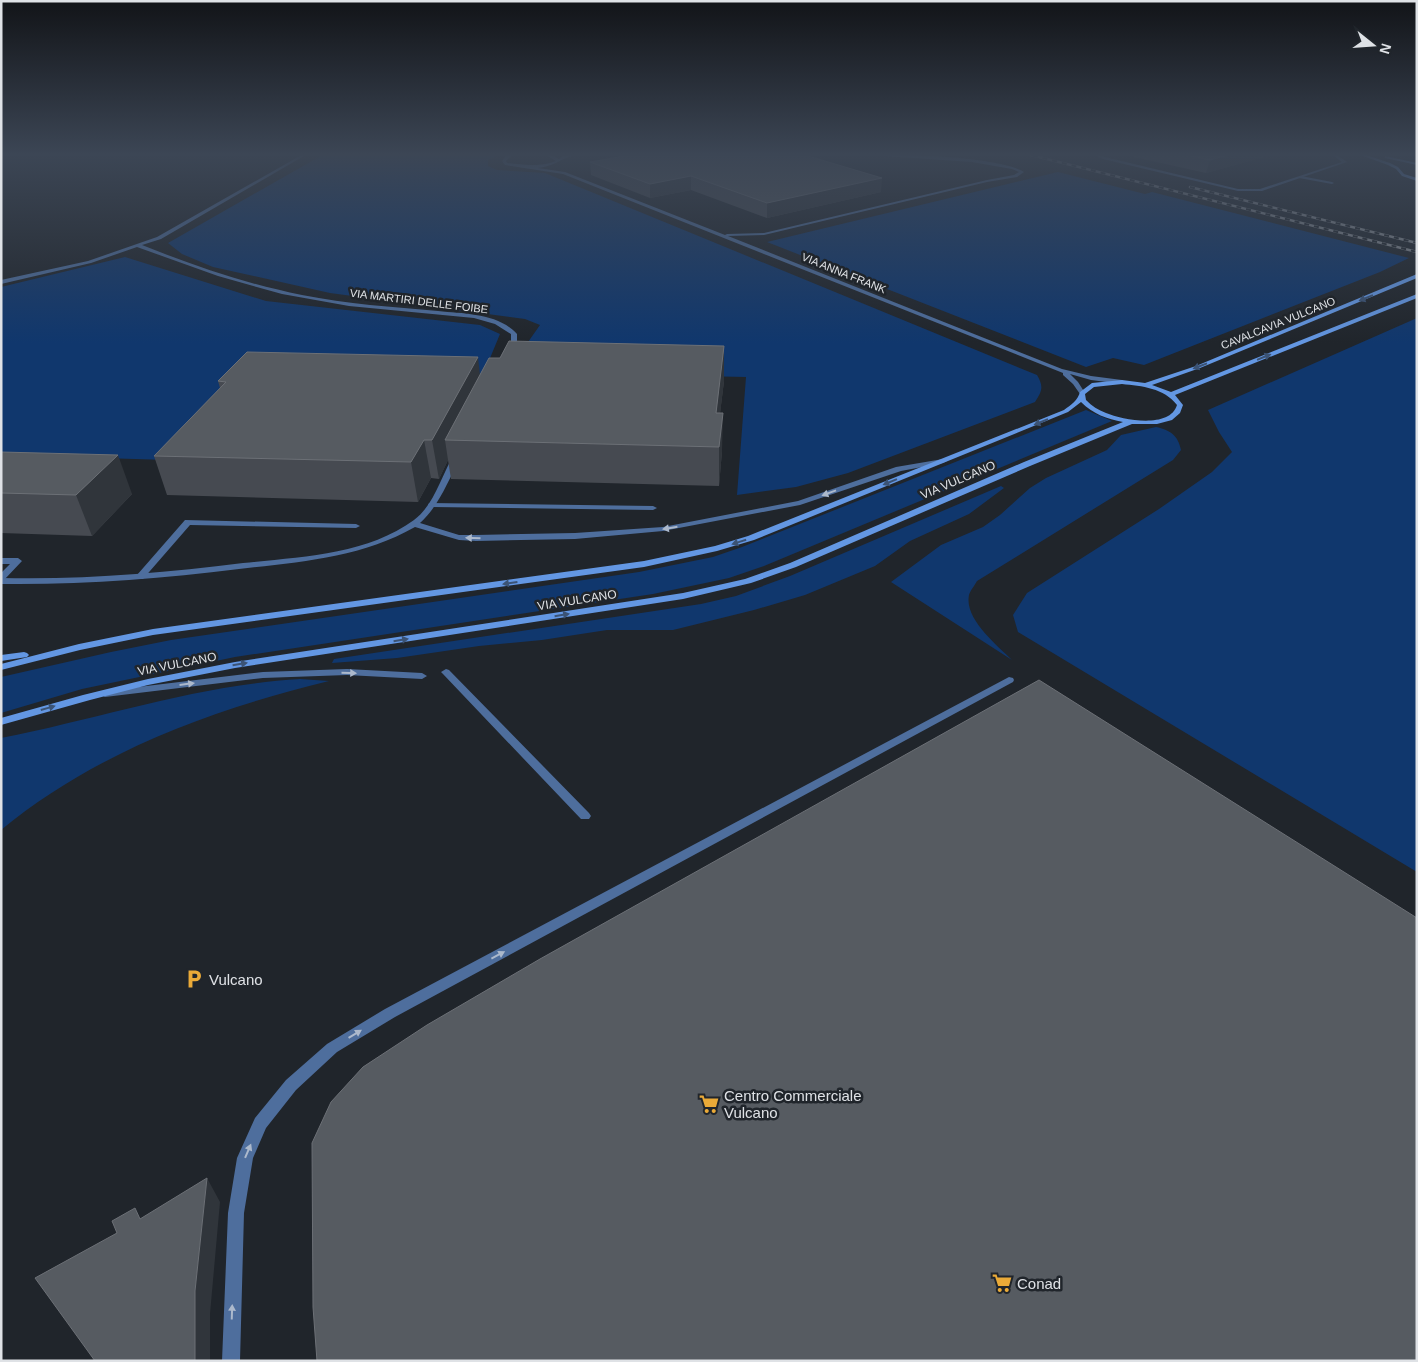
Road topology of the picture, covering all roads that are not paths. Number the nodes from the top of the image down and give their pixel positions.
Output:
1 (198, 217) edge
2 (674, 217) edge
3 (837, 217) edge
4 (716, 233) junction
5 (764, 234) junction
6 (139, 246) junction
7 (758, 250) junction
8 (1414, 278) edge
9 (1, 282) edge
10 (1417, 296) edge
11 (505, 358) edge
12 (1060, 370) junction
13 (1122, 382) junction
14 (1146, 385) junction
15 (1082, 395) junction
16 (1170, 395) junction
17 (1133, 421) junction
18 (458, 453) edge
19 (943, 461) junction
20 (432, 505) junction
21 (653, 508) dead end
22 (413, 524) junction
23 (356, 526) dead end
24 (1, 561) edge
25 (140, 577) junction
26 (1, 578) edge
27 (1, 581) edge
28 (79, 647) junction
29 (1, 658) edge
30 (1, 667) edge
31 (446, 672) dead end
32 (422, 676) dead end
33 (1009, 680) dead end
34 (87, 697) junction
35 (1, 722) edge
36 (585, 816) dead end
37 (231, 1361) edge

1 - 6 street
2 - 4 street, VIA ANNA FRANK
3 - 5 street
4 - 5 street
4 - 7 street, VIA ANNA FRANK
5 - 7 street
6 - 9 street
6 - 11 street, VIA MARTIRI DELLE FOIBE
7 - 12 street, VIA ANNA FRANK
8 -> 14 main road, CAVALCAVIA VULCANO
16 -> 10 main road
12 - 13 street, VIA ANNA FRANK
12 - 15 street, VIA ANNA FRANK
13 - 14 main road, VIA VULCANO
13 - 15 main road, VIA VULCANO
14 - 16 main road
15 - 17 main road
15 -> 19 main road, VIA VULCANO
16 - 17 main road
34 -> 17 main road, VIA VULCANO
18 - 20 street
19 -> 22 street
19 -> 28 main road, VIA VULCANO
20 - 21 street
20 - 22 street
22 - 25 street
23 - 25 street
24 - 26 street
25 - 27 street
28 - 29 main road
28 - 30 main road, VIA VULCANO
31 - 36 street
34 -> 32 street
37 -> 33 street
35 -> 34 main road, VIA VULCANO

